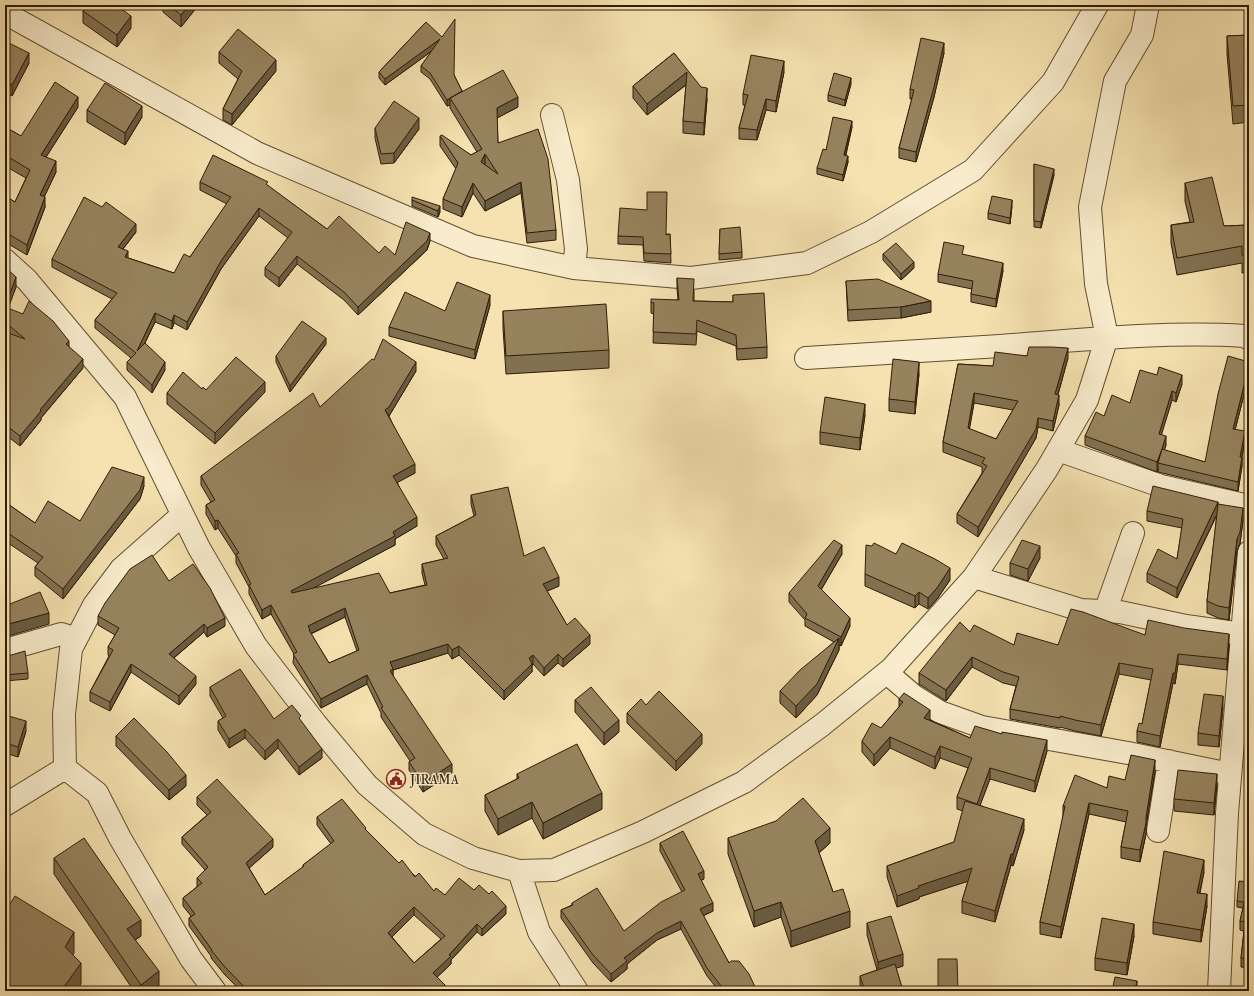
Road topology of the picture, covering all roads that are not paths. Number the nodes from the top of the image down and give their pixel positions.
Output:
1 (1097, 5) edge
2 (1148, 5) edge
3 (5, 12) edge
4 (552, 115) dead end
5 (5, 260) edge
6 (574, 268) junction
7 (1107, 337) junction
8 (1249, 339) edge
9 (806, 358) dead end
10 (1058, 450) junction
11 (1249, 506) edge
12 (182, 515) junction
13 (1133, 533) dead end
14 (1249, 552) edge
15 (974, 576) junction
16 (1105, 612) junction
17 (1242, 634) junction
18 (76, 639) junction
19 (5, 650) edge
20 (887, 673) junction
21 (1169, 762) junction
22 (65, 768) junction
23 (1230, 774) junction
24 (5, 805) edge
25 (1158, 832) dead end
26 (519, 871) junction
27 (214, 990) edge
28 (577, 991) edge
29 (1219, 991) edge

1 - 6 street
2 - 7 street
3 - 6 street
4 - 6 street
5 - 12 street
7 - 8 street
7 - 9 street
7 - 10 street
10 - 11 street
10 - 15 street
12 - 18 street
12 - 26 street
13 - 16 street
14 - 17 street
15 - 16 street
15 - 20 street
16 - 17 street
17 - 23 street
18 - 19 street
18 - 22 street
20 - 21 street
20 - 26 street
21 - 23 street
21 - 25 street
22 - 24 street
22 - 27 street
23 - 29 street
26 - 28 street

